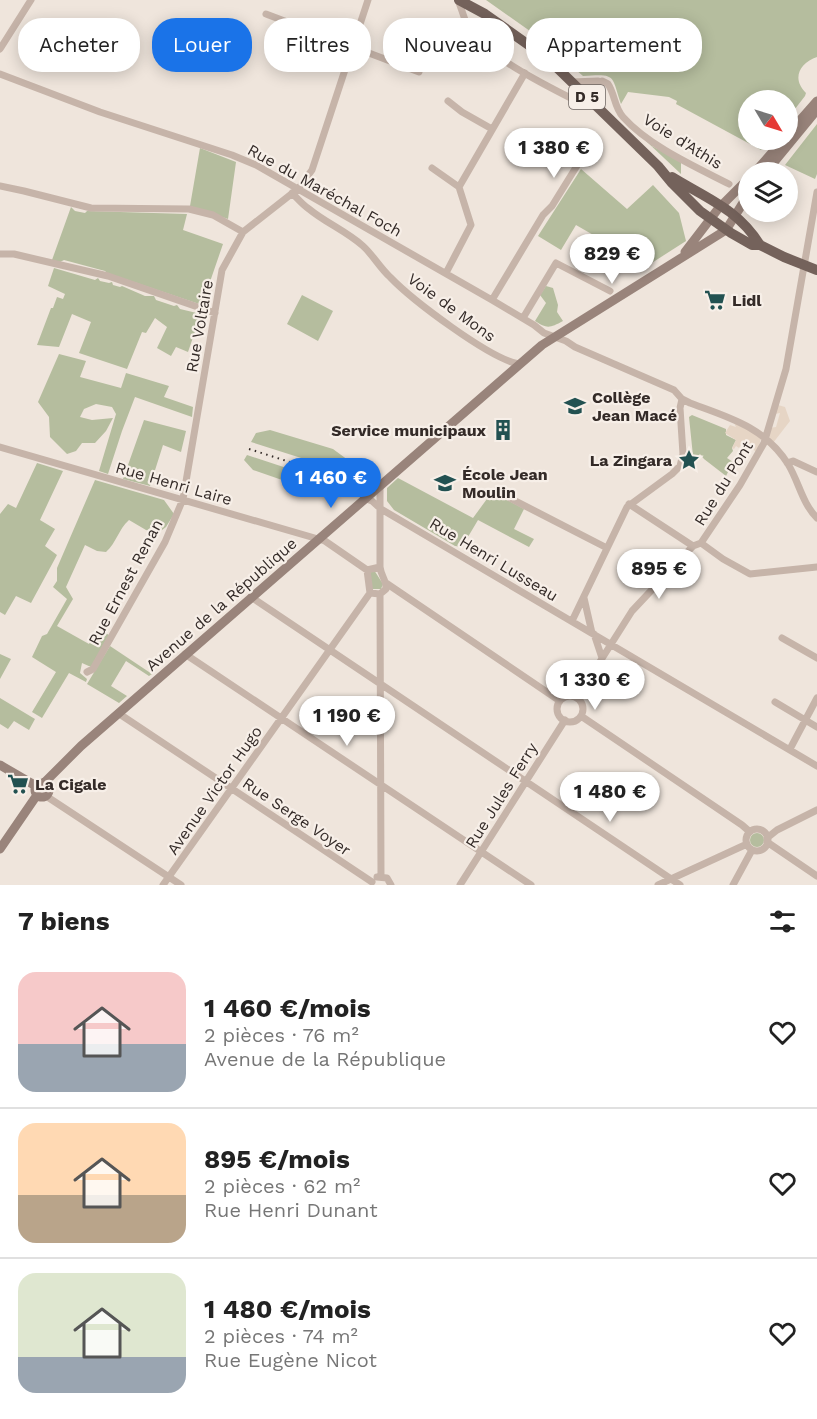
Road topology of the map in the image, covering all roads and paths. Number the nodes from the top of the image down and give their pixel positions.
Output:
1 (31, 0) edge
2 (368, 0) edge
3 (458, 0) edge
4 (266, 14) dead end
5 (276, 18) edge
6 (362, 18) edge
7 (0, 49) edge
8 (344, 72) edge
9 (525, 73) junction
10 (0, 74) edge
11 (598, 81) junction
12 (572, 82) junction
13 (448, 101) dead end
14 (592, 101) junction
15 (817, 101) edge
16 (817, 110) edge
17 (798, 123) edge
18 (492, 129) junction
19 (774, 150) edge
20 (583, 156) dead end
21 (764, 162) edge
22 (774, 162) edge
23 (432, 168) dead end
24 (666, 174) junction
25 (729, 184) dead end
26 (0, 186) edge
27 (459, 187) junction
28 (738, 189) edge
29 (296, 191) junction
30 (817, 192) edge
31 (722, 205) junction
32 (738, 212) edge
33 (736, 215) junction
34 (711, 219) junction
35 (726, 230) junction
36 (243, 232) junction
37 (760, 245) junction
38 (0, 254) edge
39 (684, 254) junction
40 (806, 265) junction
41 (817, 270) edge
42 (446, 273) junction
43 (610, 291) dead end
44 (492, 300) junction
45 (214, 314) junction
46 (523, 318) junction
47 (555, 337) junction
48 (519, 364) junction
49 (682, 399) junction
50 (765, 437) junction
51 (0, 447) edge
52 (787, 463) junction
53 (817, 472) edge
54 (380, 484) junction
55 (496, 491) dead end
56 (364, 498) junction
57 (183, 499) junction
58 (629, 504) junction
59 (381, 509) junction
60 (817, 518) edge
61 (317, 539) junction
62 (701, 543) junction
63 (693, 546) junction
64 (607, 548) junction
65 (380, 567) junction
66 (817, 567) edge
67 (367, 570) junction
68 (386, 583) junction
69 (370, 593) junction
70 (380, 594) junction
71 (251, 597) junction
72 (584, 598) junction
73 (572, 621) junction
74 (593, 633) junction
75 (782, 638) dead end
76 (611, 644) junction
77 (330, 649) junction
78 (185, 654) junction
79 (602, 658) junction
80 (817, 658) edge
81 (87, 672) dead end
82 (381, 684) junction
83 (577, 698) junction
84 (817, 698) edge
85 (560, 701) junction
86 (776, 702) dead end
87 (118, 713) junction
88 (581, 716) junction
89 (281, 719) junction
90 (565, 720) junction
91 (805, 720) junction
92 (817, 727) edge
93 (789, 749) junction
94 (0, 765) edge
95 (817, 766) edge
96 (525, 781) junction
97 (381, 785) junction
98 (232, 788) junction
99 (41, 790) junction
100 (817, 810) edge
101 (750, 832) junction
102 (767, 840) junction
103 (747, 844) junction
104 (0, 849) edge
105 (753, 850) junction
106 (480, 852) junction
107 (381, 876) junction
108 (817, 876) edge
109 (169, 877) junction
110 (671, 879) junction
111 (372, 883) edge
112 (163, 885) edge
113 (181, 885) edge
114 (392, 885) edge
115 (460, 885) edge
116 (531, 885) edge
117 (658, 885) edge
118 (680, 885) edge
119 (733, 885) edge

1 - 7 street
2 - 6 street, Rue Voltaire
3 - 9 street
3 - 12 main road, D 5
4 - 5 street
8 - 29 street, Rue Voltaire
9 - 14 street
9 - 18 street
10 - 29 street, Rue du Maréchal Foch
11 - 12 street
11 - 14 street
11 - 25 street, Voie d'Athis
12 - 14 main road, D 5
13 - 18 street
14 - 24 main road, D 5
15 - 17 main road
16 - 22 main road
18 - 27 street
19 - 21 main road
20 - 44 street
23 - 27 street
24 - 31 main road, D 5
24 - 34 main road, D 5
26 - 36 street
27 - 42 street
28 - 31 main road
29 - 36 street, Rue Voltaire
29 - 42 street, Rue du Maréchal Foch
29 - 48 street, Voie de Mons
30 - 40 street, Rue du Pont
31 - 33 main road, D 5
31 - 34 main road
32 - 33 main road, Avenue de la République
33 - 35 main road, Avenue de la République
33 - 37 main road, D 5
34 - 35 main road, D 5
34 - 39 main road
35 - 37 main road, D 5
35 - 39 main road, Avenue de la République
36 - 45 street, Rue Voltaire
37 - 40 main road, D 5
38 - 45 street
39 - 47 main road, Avenue de la République
40 - 41 main road, D 5
40 - 50 street, Rue du Pont
42 - 44 street, Rue du Maréchal Foch
43 - 46 street
44 - 46 street, Rue du Maréchal Foch
45 - 57 street, Rue Voltaire
46 - 47 street, Rue du Maréchal Foch
47 - 48 main road, Avenue de la République
47 - 49 street, Rue du Maréchal Foch
48 - 54 main road, Avenue de la République
49 - 50 street, Rue du Maréchal Foch
49 - 58 street
50 - 52 street, Rue du Maréchal Foch
50 - 62 street, Rue du Pont
51 - 57 street, Rue Henri Laire
52 - 53 street
52 - 60 street, Rue du Maréchal Foch
54 - 56 main road, Avenue de la République
54 - 59 street
55 - 64 street
56 - 59 street, Rue Henri Lusseau
56 - 61 main road, Avenue de la République
57 - 61 street, Rue Henri Laire
57 - 81 street, Rue Ernest Renan
58 - 63 street
58 - 64 street
59 - 65 street
59 - 73 street, Rue Henri Lusseau
61 - 67 street, Rue Henri Laire
61 - 71 main road, Avenue de la République
62 - 63 street
62 - 66 street
63 - 76 street
64 - 72 street
65 - 67 street
65 - 68 street
67 - 69 street
68 - 70 street
68 - 85 street
69 - 70 street
69 - 77 street, Avenue Victor Hugo
70 - 82 street
71 - 77 street
71 - 78 main road, Avenue de la République
72 - 73 street
72 - 74 street
73 - 74 street, Rue Henri Lusseau
74 - 76 street, Rue Henri Lusseau
74 - 79 street
75 - 80 street
76 - 79 street
76 - 93 street, Rue Henri Lusseau
77 - 82 street
77 - 89 street, Avenue Victor Hugo
78 - 87 main road, Avenue de la République
78 - 89 street
79 - 83 street
82 - 96 street
82 - 97 street
83 - 85 street
83 - 88 street
84 - 91 street
85 - 90 street
86 - 91 street
87 - 98 street, Rue Serge Voyer
87 - 99 main road, Avenue de la République
88 - 90 street
88 - 101 street
89 - 97 street
89 - 98 street, Avenue Victor Hugo
90 - 96 street, Rue Jules Ferry
91 - 92 street
91 - 93 street
93 - 95 street, Rue Henri Lusseau
94 - 99 main road
96 - 106 street, Rue Jules Ferry
96 - 110 street
97 - 106 street
97 - 107 street
98 - 109 street, Avenue Victor Hugo
98 - 111 street, Rue Serge Voyer
99 - 104 main road, Avenue de la République
99 - 109 street
100 - 102 street
101 - 102 street
101 - 103 street
102 - 105 street
102 - 108 street
103 - 105 street
103 - 110 street
105 - 119 street
106 - 115 street, Rue Jules Ferry
106 - 116 street
107 - 111 street
107 - 114 street
109 - 112 street, Avenue Victor Hugo
109 - 113 street
110 - 117 street
110 - 118 street

